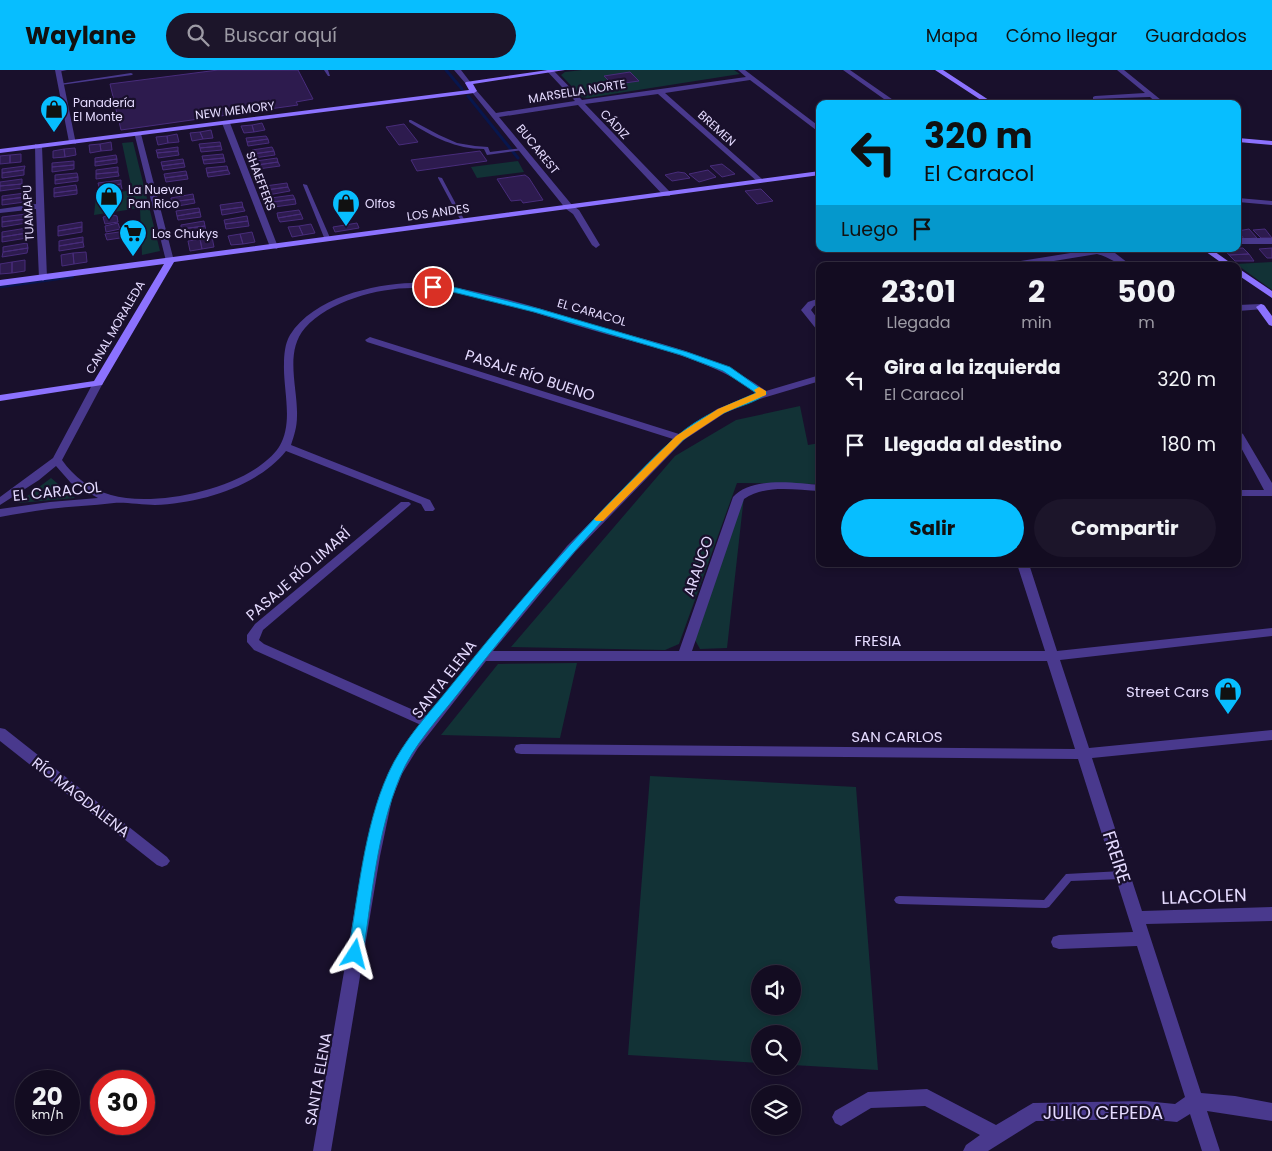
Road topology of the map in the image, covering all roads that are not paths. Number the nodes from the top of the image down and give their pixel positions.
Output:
1 (60, 70) edge
2 (326, 70) edge
3 (457, 70) edge
4 (562, 70) edge
5 (741, 70) edge
6 (846, 70) edge
7 (938, 70) edge
8 (1120, 70) edge
9 (550, 71) edge
10 (131, 74) dead end
11 (329, 75) dead end
12 (751, 78) junction
13 (468, 83) junction
14 (61, 84) junction
15 (659, 90) junction
16 (474, 91) junction
17 (1151, 95) junction
18 (1095, 98) dead end
19 (890, 100) edge
20 (986, 100) edge
21 (1158, 100) edge
22 (579, 102) junction
23 (495, 115) junction
24 (411, 121) dead end
25 (226, 123) junction
26 (816, 128) edge
27 (137, 134) junction
28 (1241, 140) edge
29 (72, 142) junction
30 (1272, 143) edge
31 (38, 146) junction
32 (523, 149) junction
33 (0, 150) edge
34 (816, 174) edge
35 (440, 178) dead end
36 (759, 181) junction
37 (305, 185) dead end
38 (666, 194) junction
39 (1241, 200) edge
40 (1272, 203) edge
41 (39, 206) junction
42 (569, 207) junction
43 (0, 211) edge
44 (463, 221) junction
45 (328, 240) junction
46 (1241, 241) edge
47 (1272, 241) edge
48 (596, 245) dead end
49 (274, 247) junction
50 (1086, 252) edge
51 (1103, 252) edge
52 (1210, 252) edge
53 (170, 261) junction
54 (1031, 262) edge
55 (1121, 262) edge
56 (1225, 262) edge
57 (1241, 273) edge
58 (43, 278) junction
59 (0, 283) edge
60 (1272, 295) edge
61 (816, 303) edge
62 (1261, 307) junction
63 (1272, 307) edge
64 (1241, 308) edge
65 (816, 324) edge
66 (1272, 324) edge
67 (370, 340) dead end
68 (816, 379) edge
69 (98, 383) junction
70 (763, 393) junction
71 (0, 398) edge
72 (680, 438) junction
73 (1241, 439) edge
74 (285, 447) junction
75 (57, 460) junction
76 (816, 488) edge
77 (1241, 493) edge
78 (1272, 493) edge
79 (118, 500) junction
80 (0, 502) edge
81 (405, 504) dead end
82 (430, 508) dead end
83 (0, 513) edge
84 (1024, 567) edge
85 (1272, 632) edge
86 (482, 656) junction
87 (684, 656) junction
88 (1052, 656) junction
89 (430, 723) junction
90 (0, 733) edge
91 (1272, 735) edge
92 (521, 749) dead end
93 (1084, 754) junction
94 (162, 861) dead end
95 (1122, 875) junction
96 (899, 900) dead end
97 (1272, 914) edge
98 (1136, 918) junction
99 (1142, 939) junction
100 (1059, 942) dead end
101 (1195, 1101) junction
102 (1272, 1112) edge
103 (841, 1116) dead end
104 (997, 1135) junction
105 (322, 1151) edge
106 (972, 1151) edge
107 (1211, 1151) edge

1 - 14 street
2 - 11 lane
3 - 13 street, BUCAREST
4 - 9 street
5 - 12 street
6 - 19 street
7 - 20 street
8 - 17 street
9 - 13 street
9 - 22 street, CÁDIZ
10 - 14 lane
12 - 15 street, MARSELLA NORTE
12 - 26 street
13 - 16 street, BUCAREST
14 - 29 street
15 - 22 street, MARSELLA NORTE
15 - 36 street, BREMEN
16 - 23 street, BUCAREST
16 - 25 street, NEW MEMORY
17 - 18 street
17 - 21 street
22 - 23 street, MARSELLA NORTE
22 - 38 street, CÁDIZ
23 - 32 street, BUCAREST
24 - 32 lane
25 - 27 street, NEW MEMORY
25 - 49 street, SHAEFFERS
27 - 29 street, NEW MEMORY
27 - 53 street
28 - 30 street
29 - 31 street, NEW MEMORY
31 - 33 street, NEW MEMORY
31 - 41 street, TUAMAPU
32 - 42 street, BUCAREST
34 - 36 street, LOS ANDES
35 - 44 lane
36 - 38 street, LOS ANDES
37 - 45 lane
38 - 42 street, LOS ANDES
39 - 40 street
41 - 43 street
41 - 58 street, TUAMAPU
42 - 44 street, LOS ANDES
42 - 48 street, BUCAREST
44 - 45 street, LOS ANDES
45 - 49 street, LOS ANDES
46 - 47 street
49 - 53 street, LOS ANDES
50 - 54 street
51 - 55 street
52 - 56 street
53 - 58 street, LOS ANDES
53 - 69 street, CANAL MORALEDA
57 - 60 street
58 - 59 street, LOS ANDES
61 - 65 street
62 - 63 street
62 - 64 street
62 - 66 street
67 - 72 street, PASAJE RÍO BUENO
68 - 70 street, SANTA ELENA
69 - 71 street
69 - 75 street, CANAL MORALEDA
70 - 72 street, SANTA ELENA
70 - 74 street, EL CARACOL
72 - 86 street, SANTA ELENA
73 - 78 street
74 - 79 street, EL CARACOL
74 - 82 street
75 - 79 street, EL CARACOL
75 - 80 street, CANAL MORALEDA
76 - 87 street, ARAUCO
77 - 78 street
79 - 83 street, EL CARACOL
81 - 89 street, PASAJE RÍO LIMARÍ
84 - 88 street, FREIRE
85 - 88 street, FRESIA
86 - 87 street, FRESIA
86 - 89 street, SANTA ELENA
87 - 88 street, FRESIA
88 - 93 street, FREIRE
89 - 105 street, SANTA ELENA
90 - 94 street, RÍO MAGDALENA
91 - 93 street, SAN CARLOS
92 - 93 street, SAN CARLOS
93 - 95 street, FREIRE
95 - 96 lane
95 - 98 street, FREIRE
97 - 98 street, LLACOLEN
98 - 99 street, FREIRE
99 - 100 street
99 - 101 street, FREIRE
101 - 102 street
101 - 104 street, JULIO CEPEDA
101 - 107 street, FREIRE
103 - 104 street
104 - 106 street, JULIO CEPEDA

